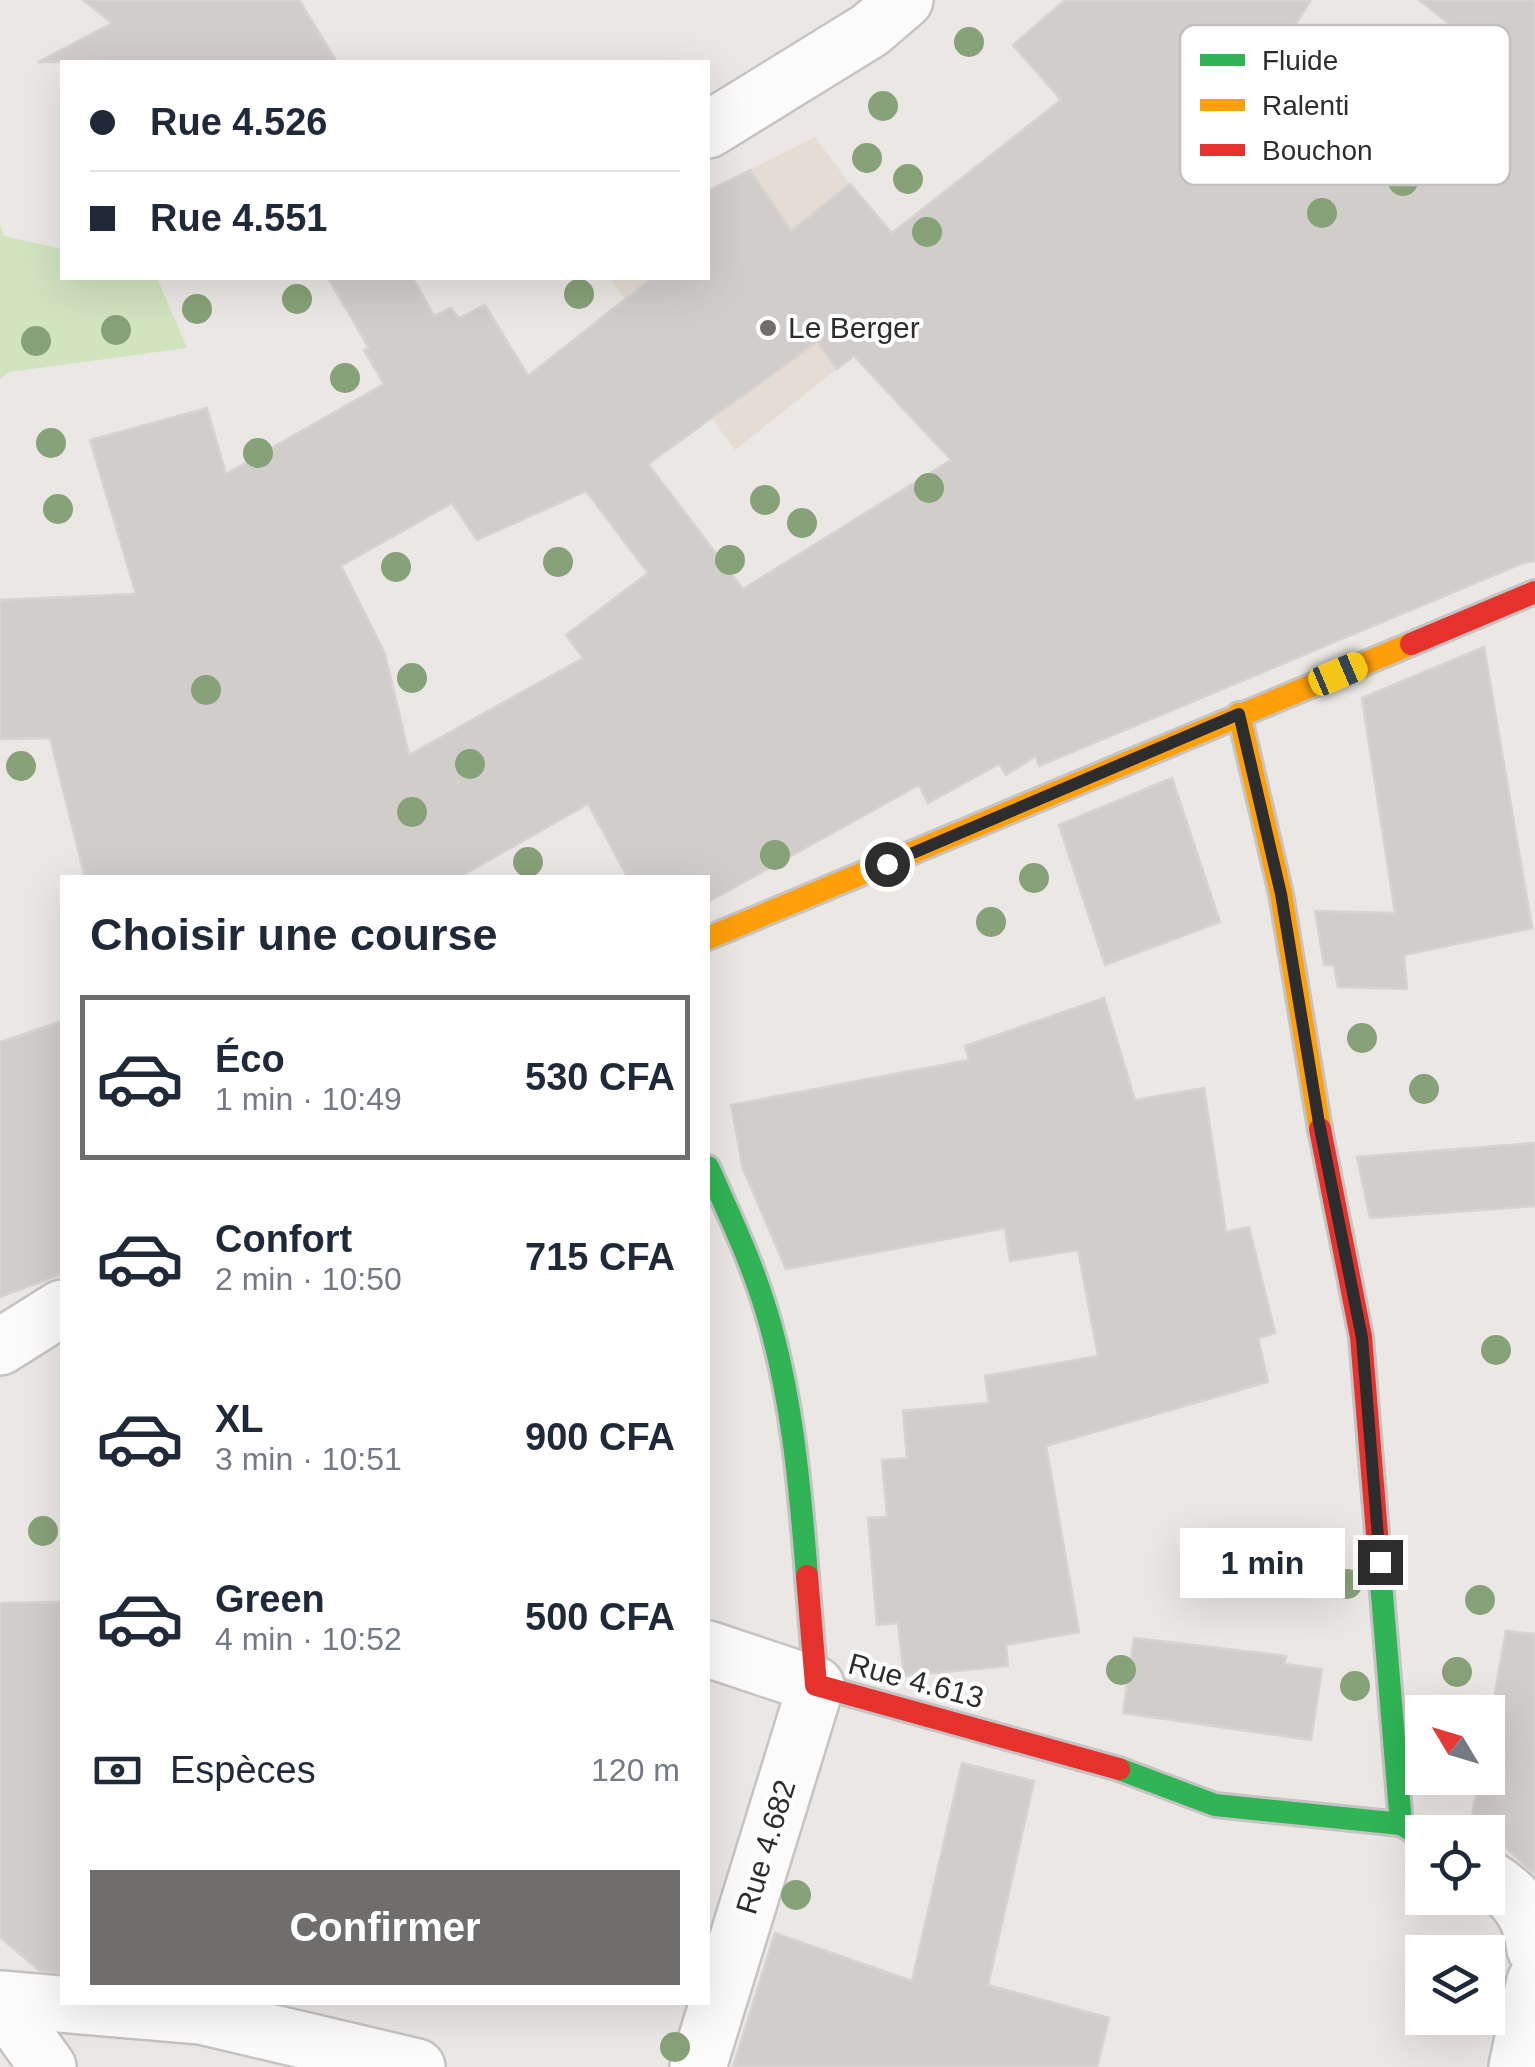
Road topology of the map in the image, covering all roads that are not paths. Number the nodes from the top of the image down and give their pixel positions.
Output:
1 (904, 0) edge
2 (710, 129) edge
3 (1535, 592) edge
4 (1239, 714) junction
5 (710, 937) edge
6 (710, 1172) edge
7 (60, 1309) edge
8 (0, 1347) edge
9 (710, 1650) edge
10 (816, 1685) junction
11 (1401, 1824) junction
12 (1405, 1827) edge
13 (1505, 1890) edge
14 (1535, 1949) edge
15 (1535, 1982) edge
16 (0, 2000) edge
17 (60, 2005) edge
18 (63, 2005) edge
19 (48, 2067) edge
20 (417, 2067) edge
21 (698, 2067) edge
22 (1516, 2067) edge

1 - 2 street
3 - 4 street
4 - 5 street
4 - 11 street
6 - 10 street, Rue 4.613
7 - 8 street
9 - 10 street
10 - 11 street, Rue 4.613
10 - 21 street, Rue 4.682
11 - 12 street
13 - 14 street
15 - 22 street
16 - 17 street
16 - 19 street
18 - 20 street

